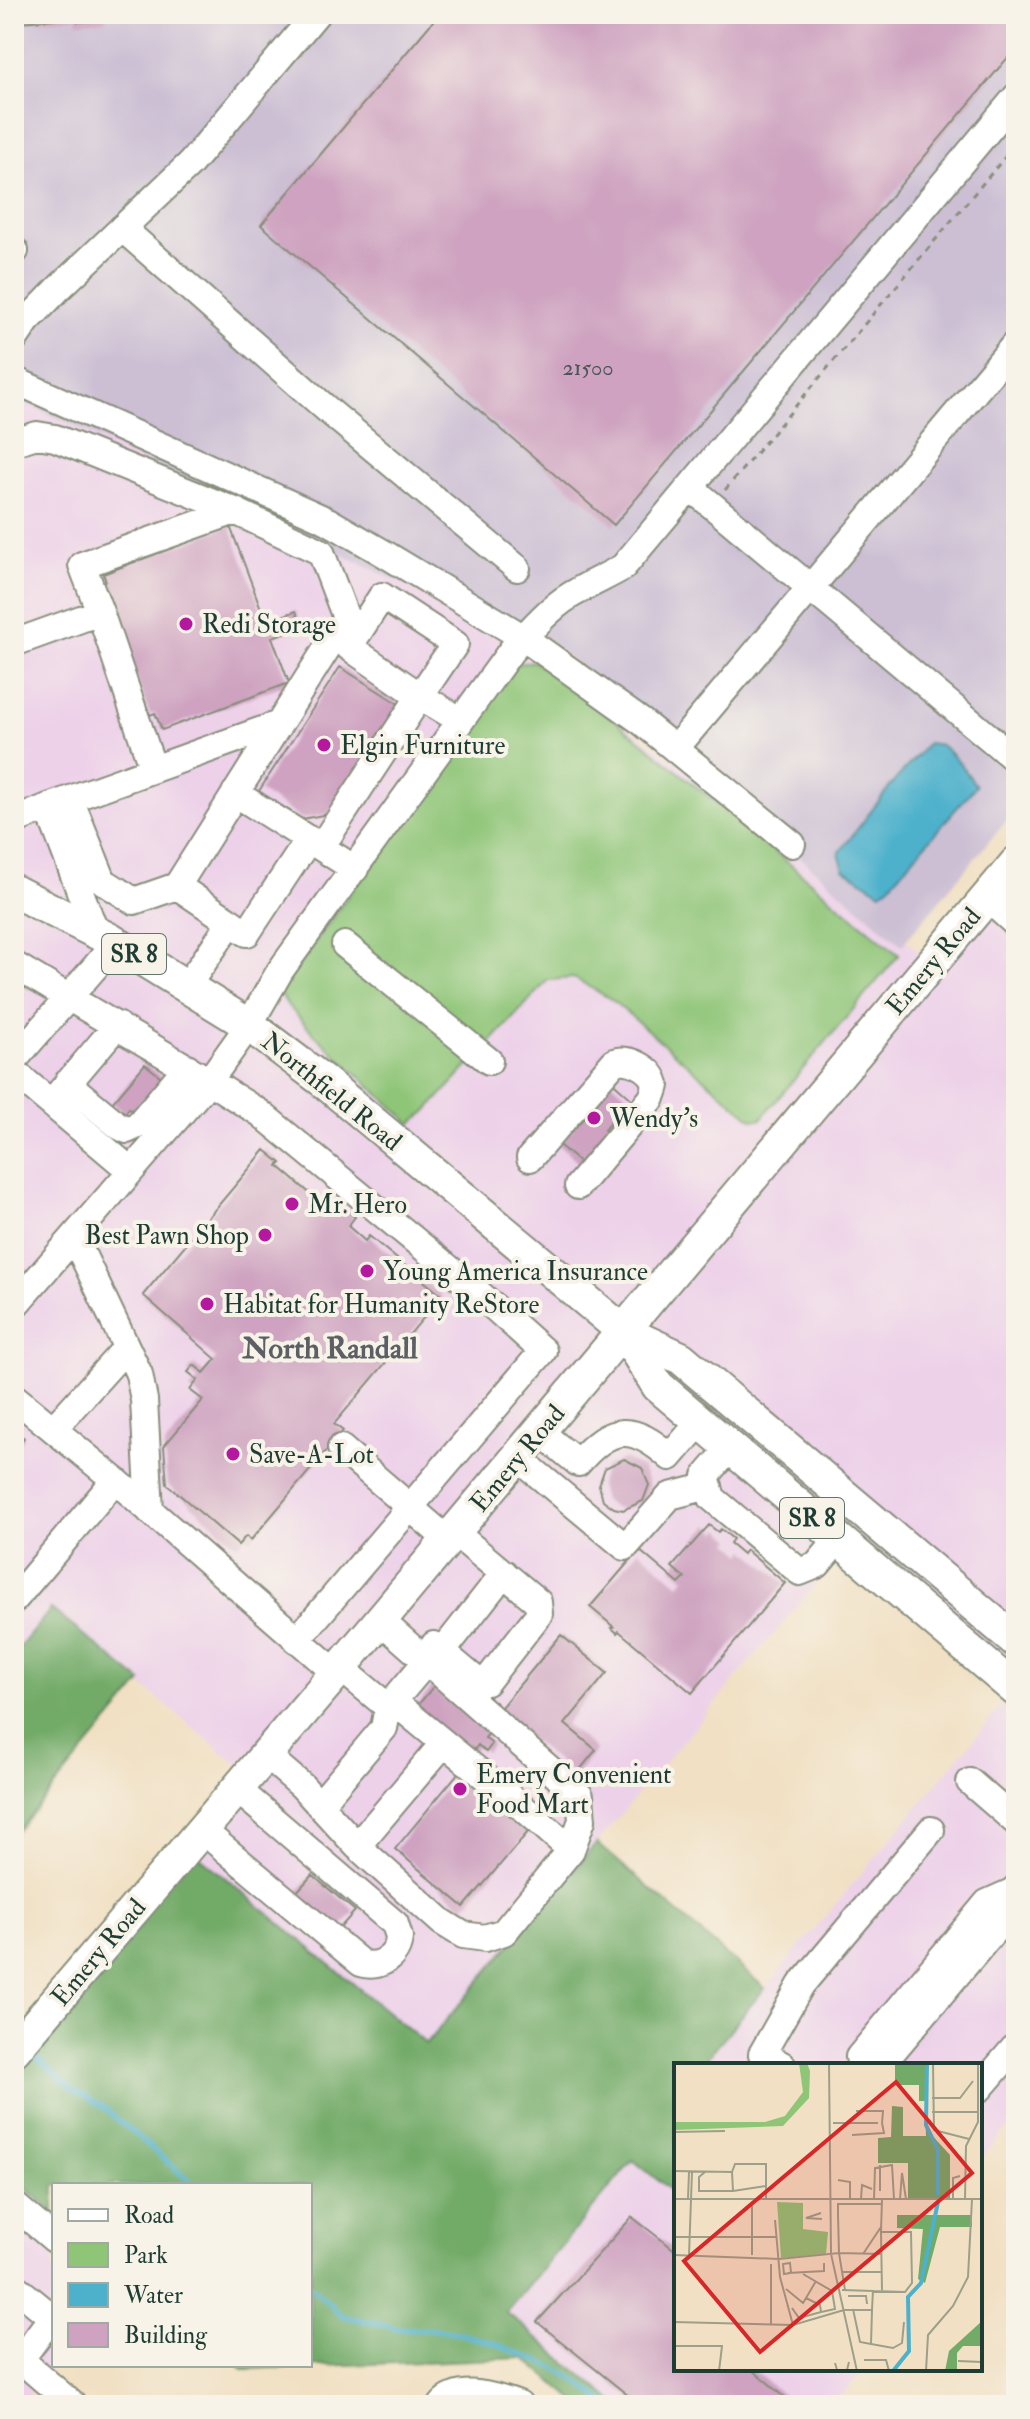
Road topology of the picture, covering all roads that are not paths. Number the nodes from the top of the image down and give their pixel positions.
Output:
1 (316, 14) edge
2 (1016, 97) edge
3 (122, 228) junction
4 (14, 340) edge
5 (1016, 343) edge
6 (14, 380) edge
7 (14, 442) edge
8 (690, 487) junction
9 (235, 511) junction
10 (517, 568) dead end
11 (809, 587) junction
12 (100, 612) junction
13 (354, 623) junction
14 (524, 638) junction
15 (14, 643) edge
16 (420, 696) junction
17 (460, 720) junction
18 (279, 724) junction
19 (675, 749) junction
20 (1016, 760) edge
21 (153, 769) junction
22 (235, 793) junction
23 (59, 803) junction
24 (14, 821) edge
25 (315, 843) junction
26 (792, 844) dead end
27 (1016, 863) edge
28 (355, 869) junction
29 (177, 886) junction
30 (14, 891) edge
31 (986, 897) junction
32 (231, 922) junction
33 (1016, 924) edge
34 (105, 937) junction
35 (345, 945) dead end
36 (14, 965) edge
37 (187, 986) junction
38 (69, 996) junction
39 (117, 1025) junction
40 (249, 1025) junction
41 (14, 1060) edge
42 (489, 1061) dead end
43 (187, 1067) junction
44 (14, 1072) edge
45 (209, 1081) junction
46 (60, 1093) junction
47 (530, 1158) dead end
48 (130, 1170) junction
49 (578, 1186) dead end
50 (74, 1237) junction
51 (14, 1306) edge
52 (623, 1331) junction
53 (126, 1348) junction
54 (14, 1397) edge
55 (700, 1422) junction
56 (53, 1429) junction
57 (539, 1431) junction
58 (341, 1448) dead end
59 (730, 1448) junction
60 (517, 1457) junction
61 (115, 1480) junction
62 (709, 1486) junction
63 (408, 1507) junction
64 (150, 1511) junction
65 (870, 1518) junction
66 (451, 1536) junction
67 (842, 1544) junction
68 (504, 1573) junction
69 (14, 1600) edge
70 (386, 1614) junction
71 (297, 1640) junction
72 (1016, 1641) edge
73 (435, 1657) junction
74 (338, 1670) junction
75 (1016, 1690) edge
76 (390, 1704) junction
77 (438, 1750) dead end
78 (266, 1755) junction
79 (970, 1782) dead end
80 (237, 1789) junction
81 (319, 1805) junction
82 (1016, 1822) edge
83 (202, 1830) junction
84 (931, 1830) dead end
85 (357, 1846) junction
86 (571, 1850) junction
87 (1015, 1889) edge
88 (1016, 2046) edge
89 (14, 2050) edge
90 (778, 2063) edge
91 (860, 2063) edge
92 (883, 2063) edge
93 (982, 2086) edge
94 (14, 2205) edge
95 (52, 2237) edge
96 (14, 2286) edge
97 (52, 2315) edge
98 (52, 2317) edge
99 (17, 2357) edge
100 (73, 2405) edge
101 (442, 2405) edge
102 (519, 2405) edge

1 - 3 street
2 - 8 street
3 - 4 street
3 - 10 street
5 - 11 street
6 - 14 street
7 - 9 street
8 - 11 street
8 - 14 street
9 - 12 street
9 - 13 street
11 - 19 street
11 - 20 street
12 - 15 street
12 - 21 street
13 - 16 street
13 - 16 street
13 - 18 street
14 - 17 street
14 - 19 street
16 - 17 street
16 - 25 street
17 - 28 street
18 - 21 street
18 - 22 street
19 - 26 street
21 - 23 street
22 - 25 street
22 - 29 street
23 - 24 street
23 - 29 street
23 - 34 street
25 - 28 street
25 - 32 street
27 - 31 main road, Emery Road
28 - 40 street
29 - 32 street
30 - 34 main road, Northfield Road / SR 8
31 - 33 street
31 - 52 main road, Emery Road
32 - 37 street
34 - 37 main road, Northfield Road / SR 8
34 - 38 street
35 - 42 street
36 - 38 street
37 - 40 main road, Northfield Road / SR 8
38 - 39 street
38 - 41 street
39 - 43 street
39 - 46 street
40 - 45 street
40 - 52 main road, Northfield Road / SR 8
43 - 45 street
43 - 46 street
44 - 46 street
45 - 48 street
45 - 63 street
46 - 48 street
47 - 49 street
48 - 50 street
50 - 51 street
50 - 53 street
52 - 55 main road, Northfield Road / SR 8
52 - 57 main road, Emery Road
52 - 65 main road, Northfield Road / SR 8
53 - 56 street
53 - 64 street
54 - 56 street
55 - 57 street
55 - 59 main road, Northfield Road / SR 8
56 - 61 street
57 - 60 main road, Emery Road
58 - 63 street
59 - 62 street
59 - 67 main road, Northfield Road / SR 8
60 - 62 street
60 - 66 main road, Emery Road
61 - 64 street
61 - 69 street
62 - 67 street
63 - 66 street
63 - 71 street
64 - 71 street
65 - 67 main road
65 - 72 main road, Northfield Road / SR 8
66 - 68 street
66 - 70 main road, Emery Road
67 - 75 main road, Northfield Road / SR 8
68 - 73 street
68 - 73 street
70 - 73 street
70 - 74 main road, Emery Road
71 - 74 street
73 - 76 street
73 - 86 street
74 - 76 street
74 - 78 main road, Emery Road
76 - 81 street
76 - 86 street
77 - 85 street
78 - 80 main road, Emery Road
78 - 81 street
79 - 82 street
80 - 83 main road, Emery Road
80 - 83 street
81 - 85 street
83 - 89 main road, Emery Road
84 - 90 street
85 - 86 street
87 - 91 street
87 - 92 street
88 - 93 street
94 - 95 street
96 - 97 street
98 - 99 street
99 - 100 street
101 - 102 street

